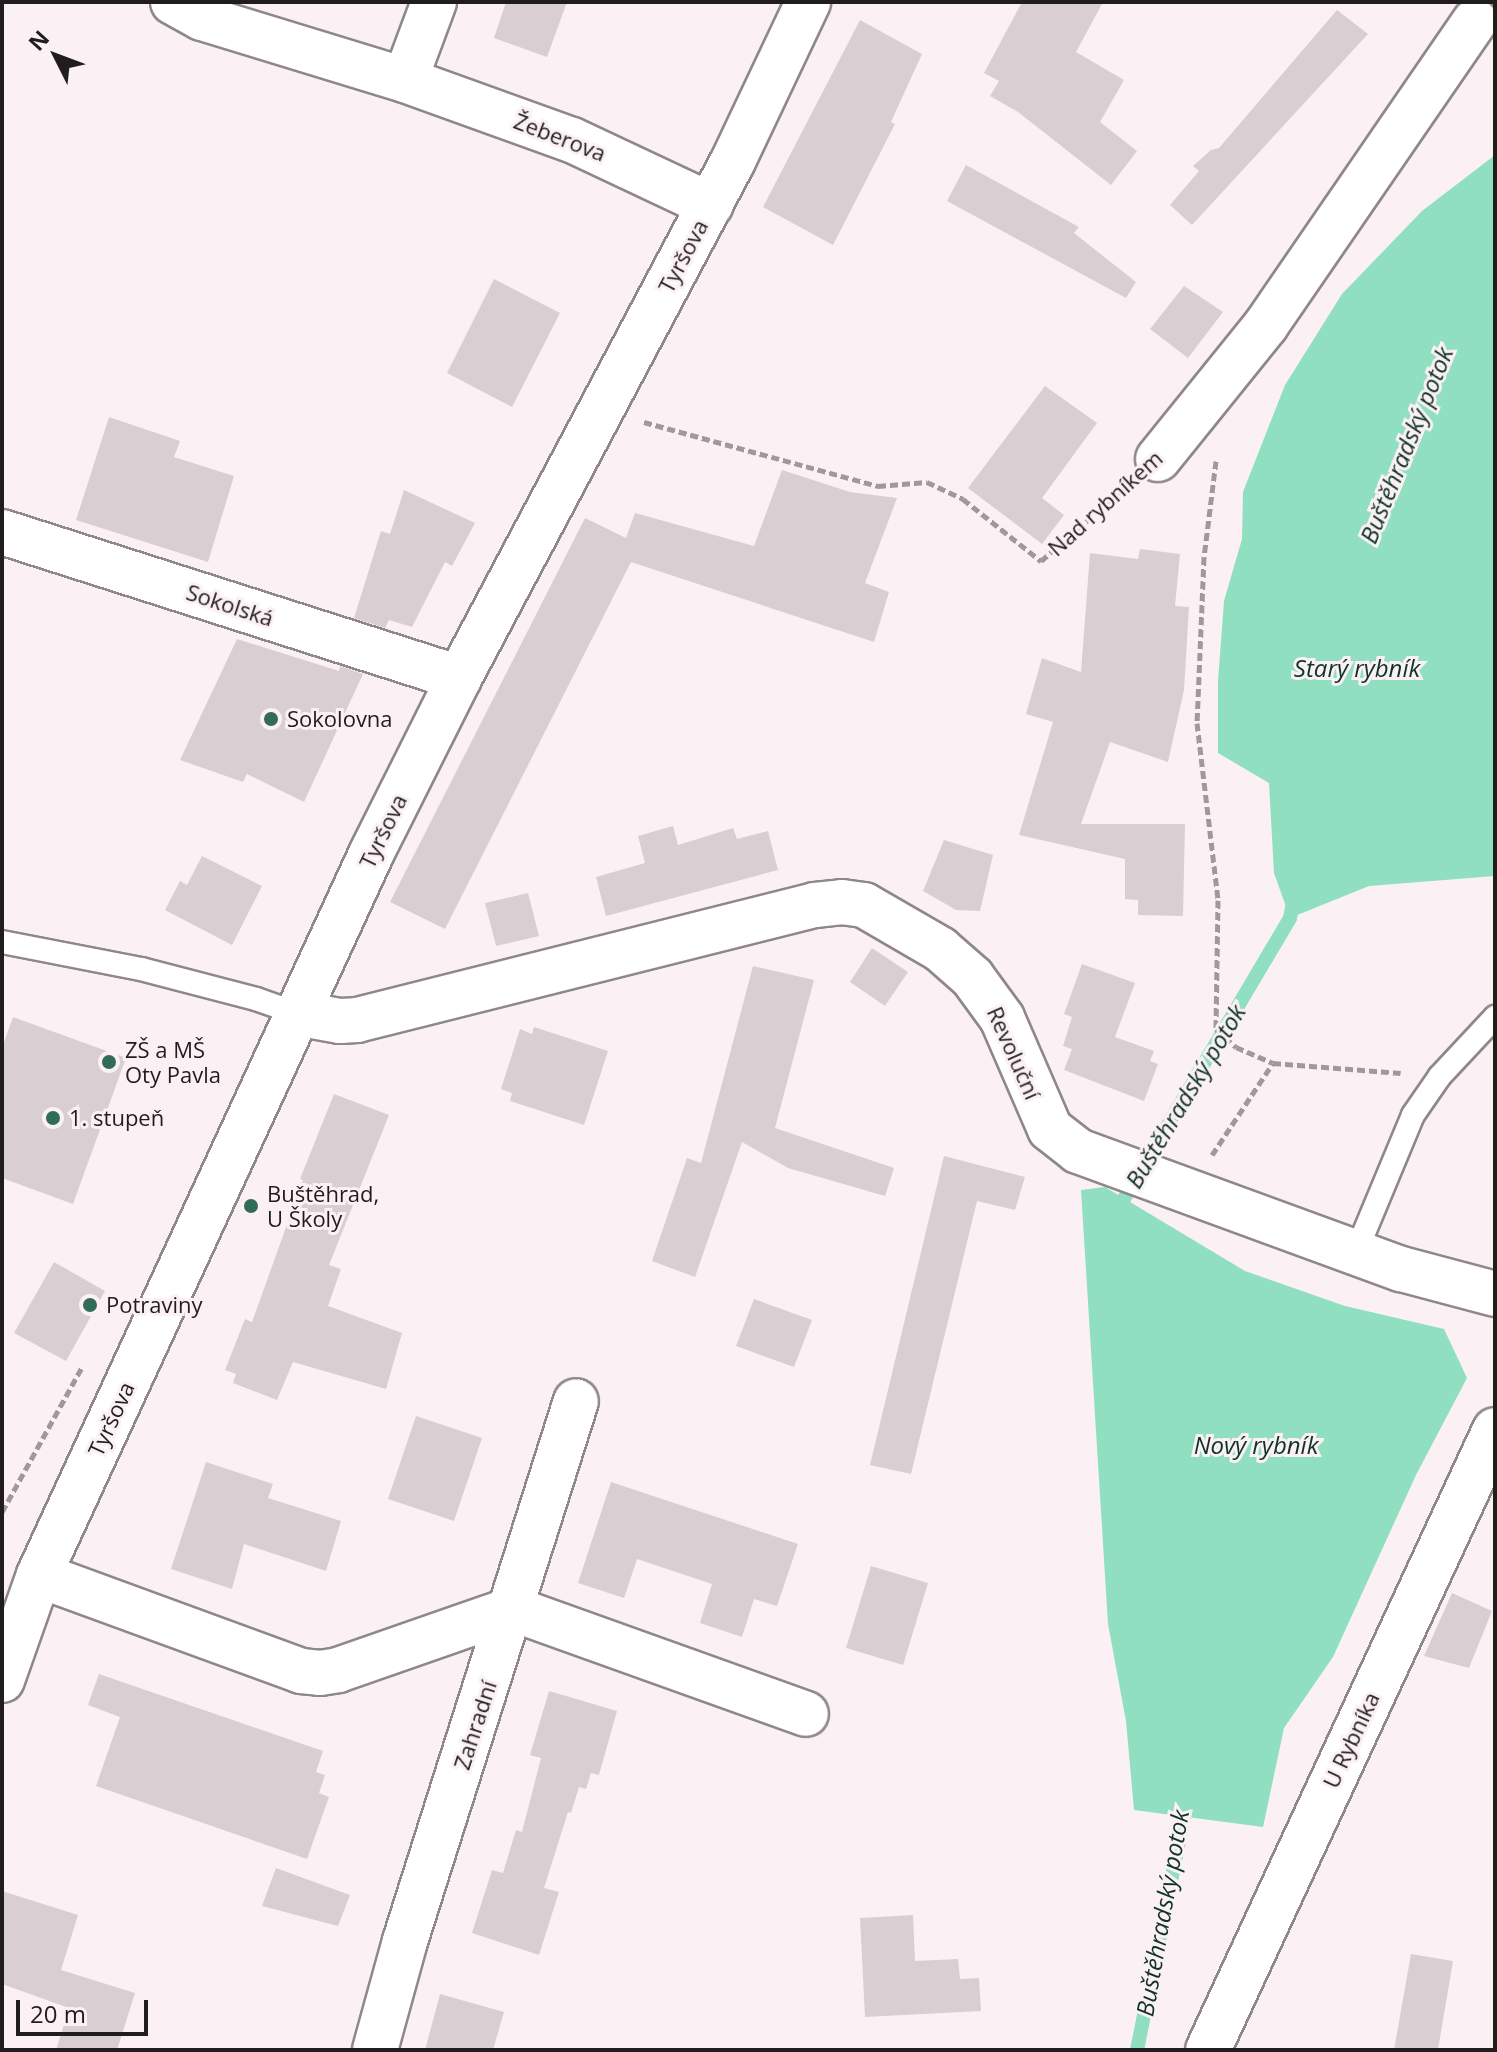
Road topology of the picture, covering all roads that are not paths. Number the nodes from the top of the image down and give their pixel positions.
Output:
1 (173, 2) edge
2 (434, 2) edge
3 (808, 2) edge
4 (1482, 19) edge
5 (405, 80) junction
6 (710, 205) junction
7 (1158, 459) road end
8 (2, 532) edge
9 (459, 678) junction
10 (2, 942) edge
11 (296, 1013) junction
12 (1495, 1017) edge
13 (1356, 1252) junction
14 (1495, 1294) edge
15 (576, 1401) dead end
16 (1495, 1430) edge
17 (39, 1575) junction
18 (513, 1609) junction
19 (2, 1621) edge
20 (2, 1680) edge
21 (806, 1714) dead end
22 (375, 2050) edge
23 (1208, 2050) edge

1 - 5 street, Žeberova
2 - 5 street
3 - 6 street, Tyršova
4 - 7 street, Nad rybníkem
5 - 6 street, Žeberova
6 - 9 street, Tyršova
8 - 9 street, Sokolská
9 - 11 street, Tyršova
10 - 11 lane
11 - 13 street, Revoluční
11 - 17 street, Tyršova
12 - 13 lane
13 - 14 street, Revoluční
15 - 18 street, Zahradní
16 - 23 street, U Rybníka
17 - 18 street
17 - 19 street
17 - 20 street, Tyršova
18 - 21 street
18 - 22 street, Zahradní

